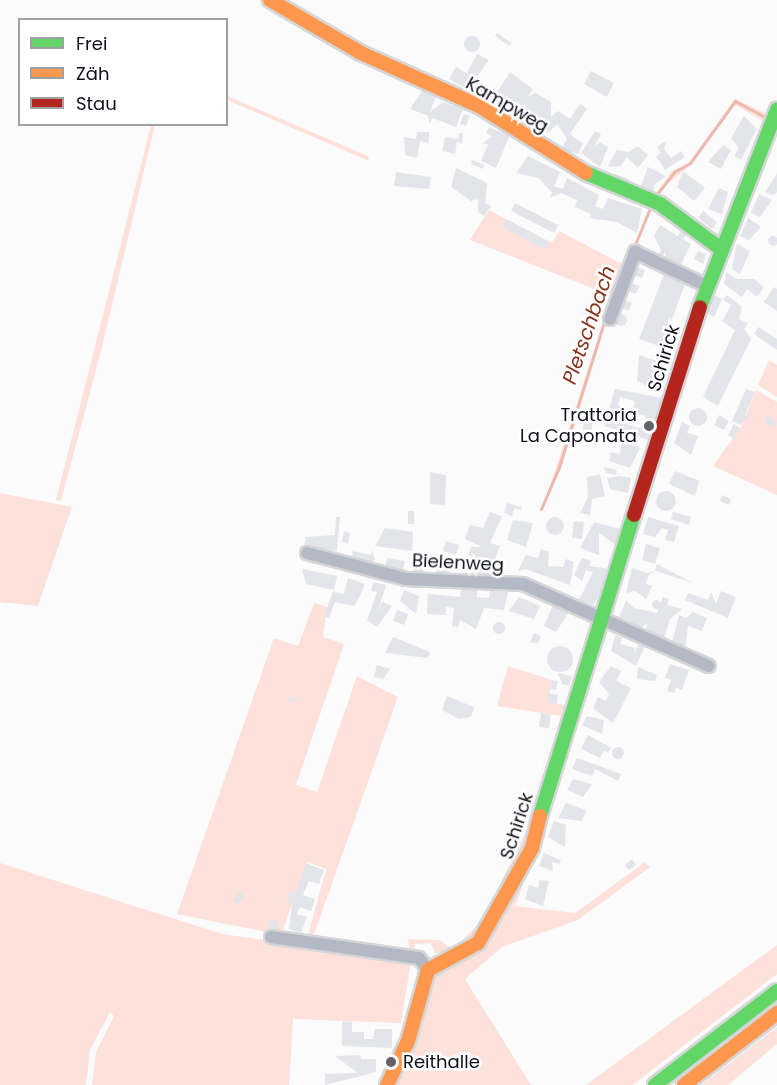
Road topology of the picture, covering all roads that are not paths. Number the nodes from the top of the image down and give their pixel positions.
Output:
1 (270, 0) edge
2 (777, 110) edge
3 (721, 249) junction
4 (707, 286) junction
5 (610, 319) dead end
6 (307, 553) dead end
7 (602, 622) junction
8 (708, 666) dead end
9 (271, 937) dead end
10 (428, 970) junction
11 (777, 991) edge
12 (777, 1013) edge
13 (387, 1085) edge
14 (656, 1085) edge
15 (684, 1085) edge

1 - 3 main road, Kampweg
2 - 3 main road, Schirick
3 - 4 main road, Schirick
4 - 5 street
4 - 7 main road, Schirick
6 - 7 street, Bielenweg
7 - 8 street
7 - 10 main road, Schirick
9 - 10 street
10 - 13 main road
11 - 14 main road
12 - 15 main road

